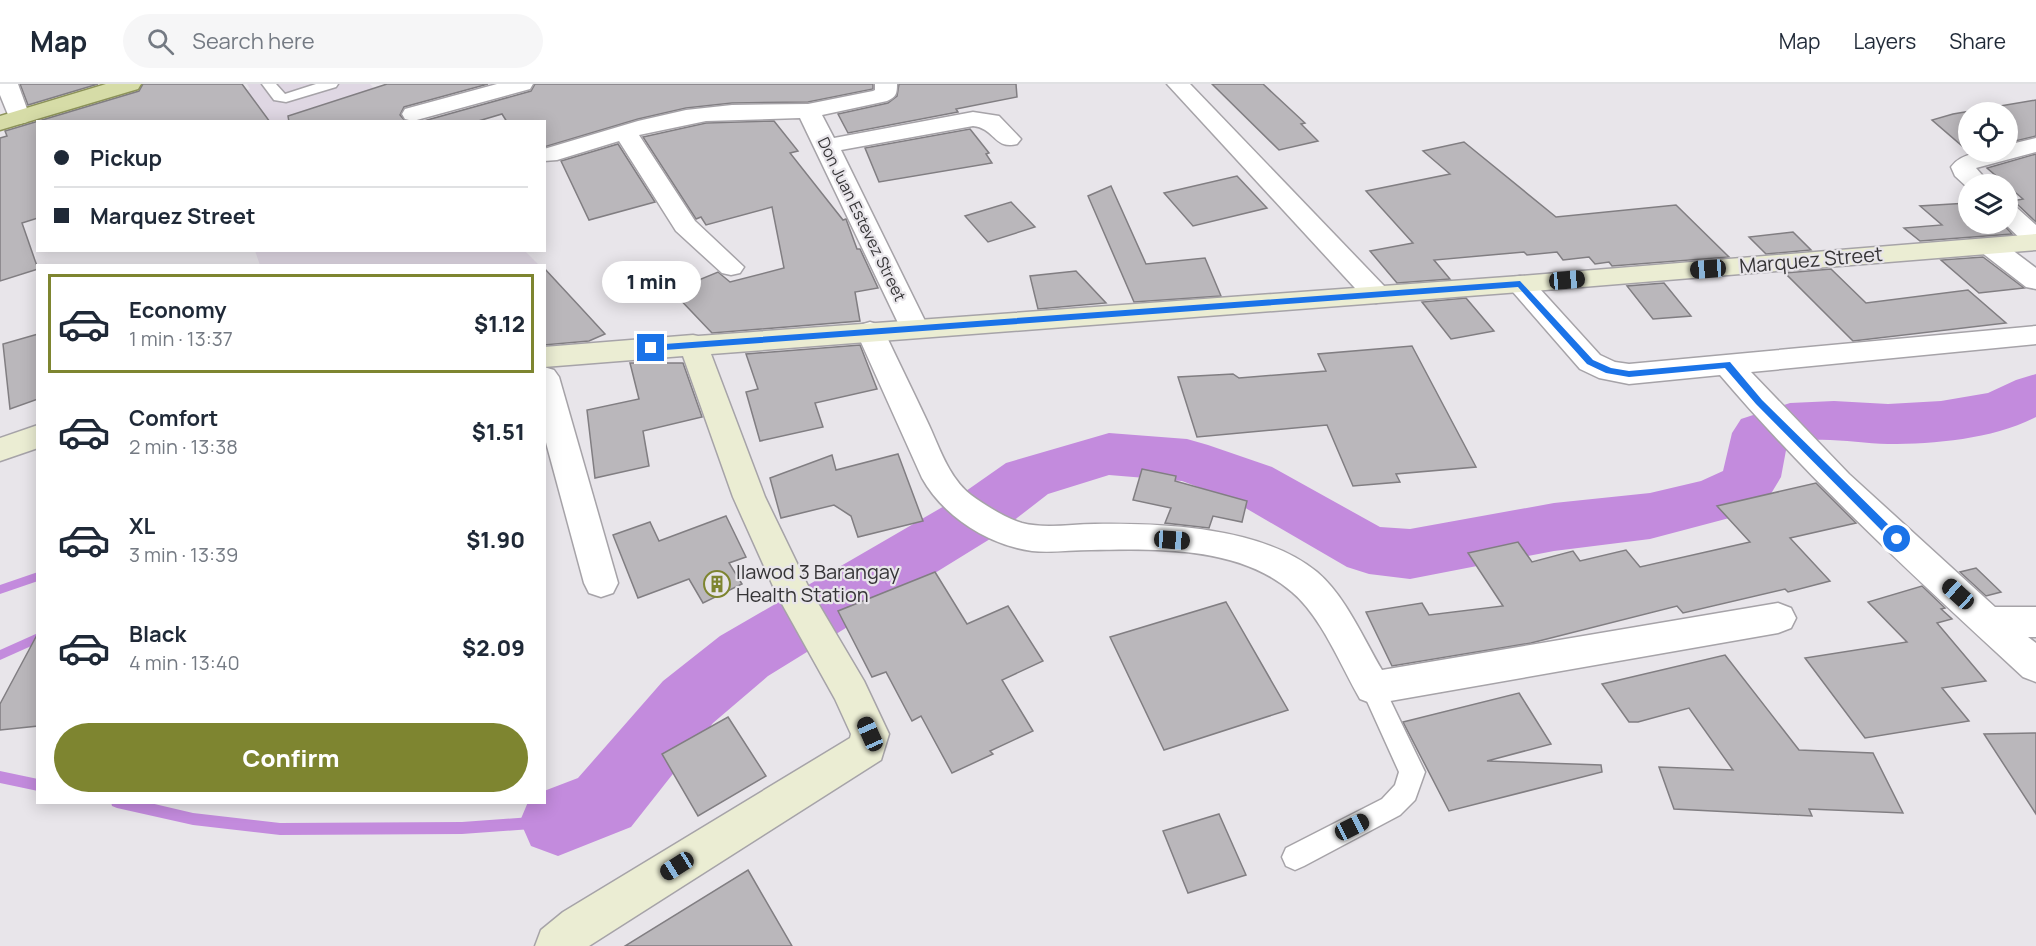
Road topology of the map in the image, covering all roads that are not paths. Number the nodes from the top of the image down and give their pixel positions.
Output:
1 (7, 84) edge
2 (130, 84) edge
3 (269, 84) edge
4 (331, 84) edge
5 (522, 84) edge
6 (886, 84) edge
7 (1178, 84) edge
8 (808, 111) junction
9 (413, 114) dead end
10 (9, 120) edge
11 (626, 133) junction
12 (1009, 138) dead end
13 (2036, 145) edge
14 (827, 146) junction
15 (549, 155) dead end
16 (1967, 174) edge
17 (2018, 223) edge
18 (2036, 241) edge
19 (1990, 246) junction
20 (732, 267) dead end
21 (2036, 281) edge
22 (1520, 284) junction
23 (1376, 294) junction
24 (914, 327) junction
25 (870, 331) junction
26 (2036, 335) edge
27 (693, 344) junction
28 (546, 357) edge
29 (1727, 364) junction
30 (546, 384) edge
31 (36, 437) edge
32 (0, 450) edge
33 (601, 583) dead end
34 (1778, 618) dead end
35 (1988, 622) junction
36 (2036, 622) edge
37 (2036, 666) edge
38 (1373, 688) junction
39 (1294, 856) dead end
40 (556, 946) edge

1 - 10 street
2 - 10 main road
3 - 4 lane
5 - 9 street
6 - 8 street, Don Juan Estevez Street
7 - 23 street
8 - 11 street, Don Juan Estevez Street
8 - 14 street, Don Juan Estevez Street
11 - 15 street, Don Juan Estevez Street
11 - 20 street
12 - 14 street
13 - 16 street
14 - 24 street, Don Juan Estevez Street
17 - 18 street
18 - 19 street, Marquez Street
19 - 21 street
19 - 22 street, Marquez Street
22 - 23 street, Marquez Street
22 - 29 street
23 - 24 street, Marquez Street
24 - 25 street, Marquez Street
25 - 27 street, Marquez Street
25 - 38 street
26 - 29 street
27 - 28 street, Marquez Street
27 - 40 street
29 - 35 street
30 - 33 street
31 - 32 street
34 - 38 street
35 - 36 street
35 - 37 street
38 - 39 lane

